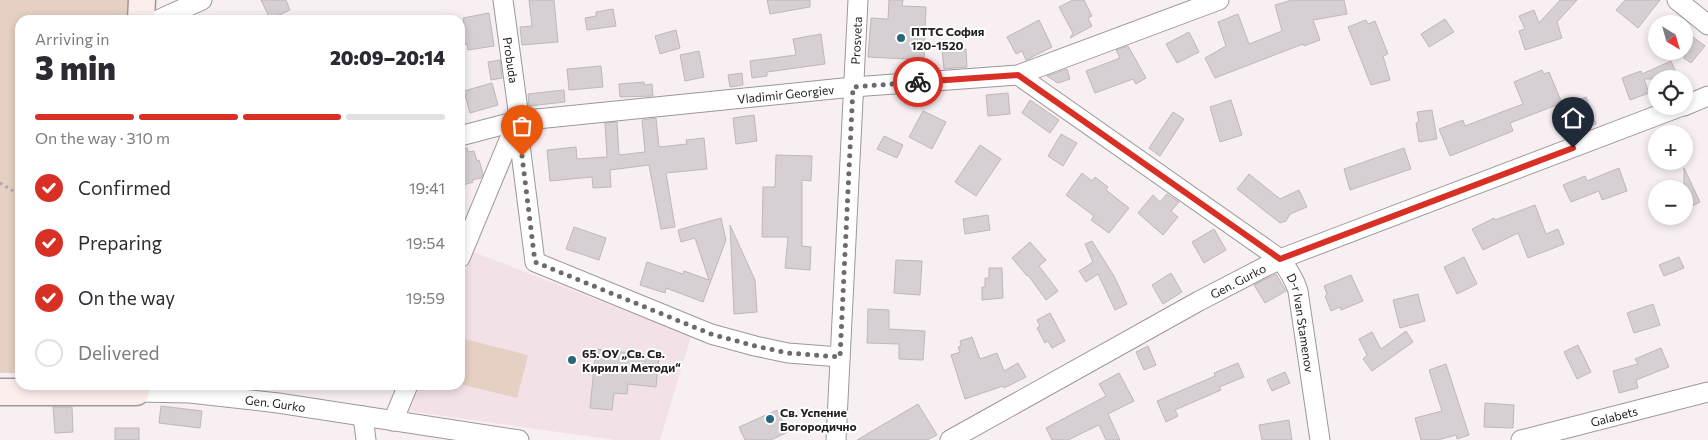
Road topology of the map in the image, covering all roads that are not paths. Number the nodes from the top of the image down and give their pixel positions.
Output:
1 (142, 0) edge
2 (202, 0) edge
3 (503, 0) edge
4 (858, 0) edge
5 (1219, 0) edge
6 (1677, 0) edge
7 (142, 15) edge
8 (169, 15) edge
9 (1708, 25) edge
10 (1018, 75) junction
11 (853, 87) junction
12 (1708, 96) edge
13 (1693, 102) edge
14 (1659, 115) edge
15 (517, 120) junction
16 (465, 135) edge
17 (465, 246) edge
18 (1280, 259) junction
19 (840, 357) junction
20 (91, 390) edge
21 (149, 390) edge
22 (406, 390) edge
23 (0, 392) edge
24 (1708, 392) edge
25 (363, 416) junction
26 (393, 420) junction
27 (366, 440) edge
28 (519, 440) edge
29 (836, 440) edge
30 (950, 440) edge
31 (1320, 440) edge
32 (1521, 440) edge

1 - 7 street
2 - 8 street
3 - 15 street, Probuda
4 - 11 street, Prosveta
5 - 10 street, Vladimir Georgiev
6 - 9 street
10 - 11 street, Vladimir Georgiev
10 - 18 street, D-r Ivan Stamenov
11 - 15 street, Vladimir Georgiev
11 - 19 street, Prosveta
12 - 13 street, Gen. Gurko
14 - 18 street, Gen. Gurko
15 - 16 street, Vladimir Georgiev
15 - 17 street, Probuda
15 - 19 street
18 - 30 street, Gen. Gurko
18 - 31 street, D-r Ivan Stamenov
19 - 29 street, Prosveta
20 - 23 street, Gen. Gurko
21 - 25 street, Gen. Gurko
22 - 26 street
24 - 32 street, Galabets
25 - 26 street, Gen. Gurko
25 - 27 street
26 - 28 street, Gen. Gurko

